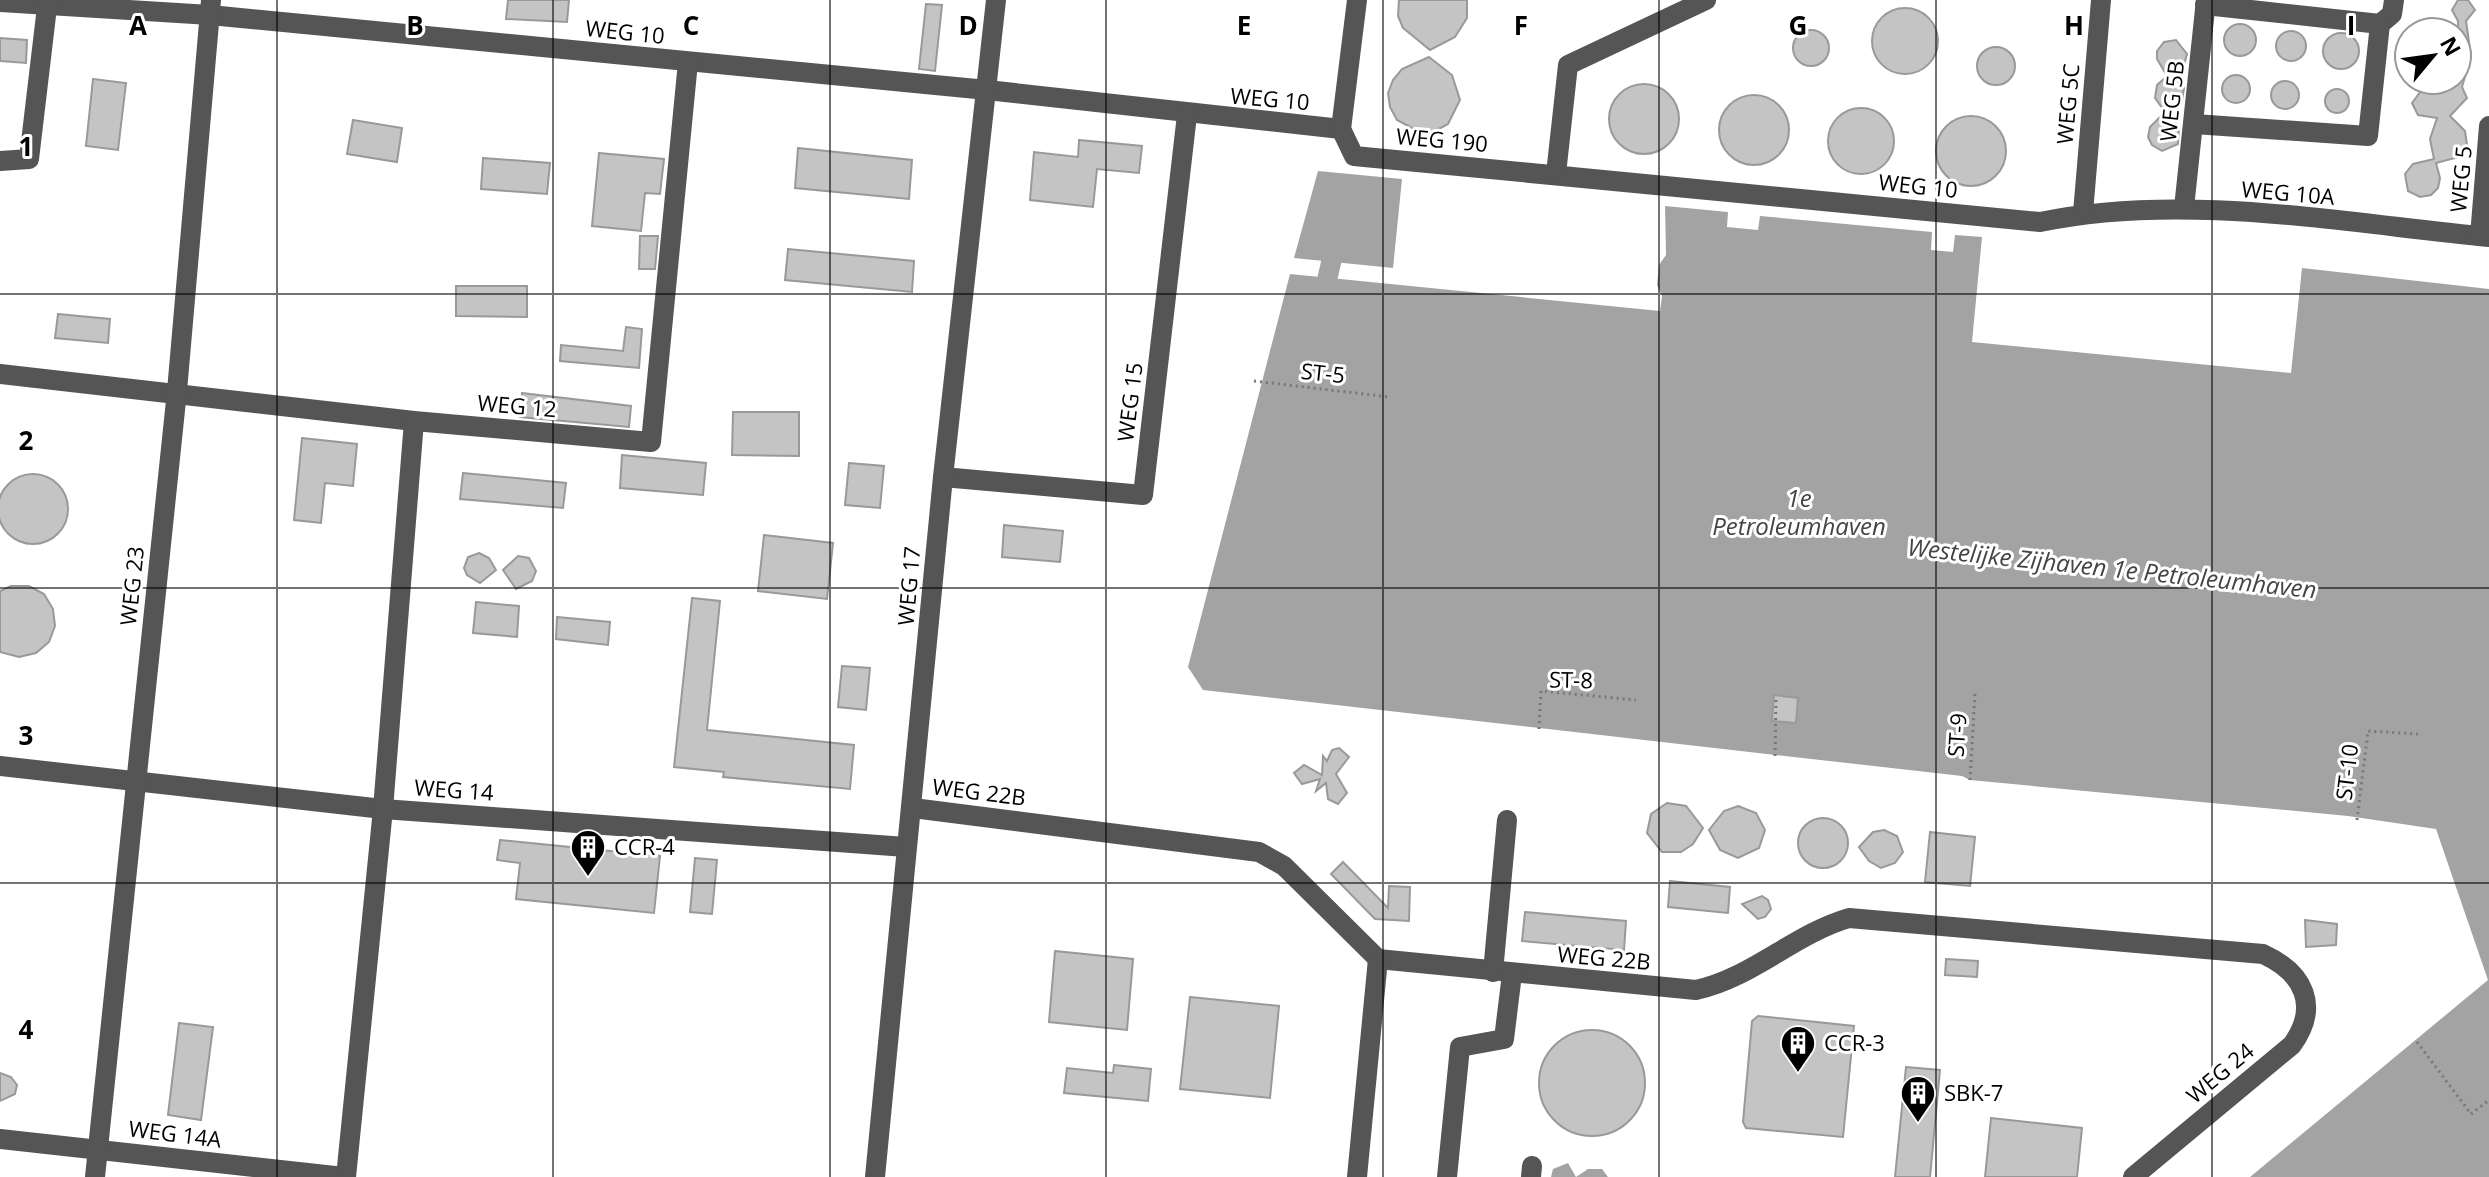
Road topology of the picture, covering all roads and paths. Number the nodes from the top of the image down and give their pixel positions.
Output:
1 (996, 0) edge
2 (1357, 0) edge
3 (1706, 0) edge
4 (2101, 0) edge
5 (2394, 0) edge
6 (0, 2) edge
7 (2205, 2) edge
8 (47, 7) junction
9 (210, 7) edge
10 (2380, 24) junction
11 (688, 62) junction
12 (987, 90) junction
13 (1187, 115) junction
14 (2194, 124) junction
15 (2489, 126) edge
16 (1341, 129) junction
17 (0, 161) edge
18 (1556, 174) junction
19 (2184, 208) junction
20 (2083, 213) junction
21 (2485, 236) edge
22 (0, 374) edge
23 (1254, 381) dead end
24 (177, 391) junction
25 (1389, 397) dead end
26 (414, 421) junction
27 (943, 477) junction
28 (1975, 693) dead end
29 (1776, 699) dead end
30 (1636, 700) dead end
31 (1539, 729) dead end
32 (2418, 734) dead end
33 (1775, 756) dead end
34 (0, 766) edge
35 (135, 779) junction
36 (1970, 780) dead end
37 (913, 808) junction
38 (383, 809) junction
39 (1507, 820) dead end
40 (2357, 820) dead end
41 (906, 847) junction
42 (1378, 959) junction
43 (1502, 973) junction
44 (2303, 989) joint
45 (2417, 1042) dead end
46 (2489, 1100) edge
47 (0, 1139) edge
48 (98, 1149) junction
49 (95, 1177) edge
50 (345, 1177) edge
51 (875, 1177) edge
52 (1357, 1177) edge
53 (1447, 1177) edge
54 (2133, 1177) edge

1 - 12 lane, WEG 17
2 - 16 lane
3 - 18 lane
4 - 20 lane, WEG 5C
5 - 10 lane
6 - 8 lane, WEG 10
7 - 10 lane
7 - 14 lane, WEG 5B
8 - 9 lane, WEG 10
8 - 17 lane
9 - 11 lane, WEG 10
9 - 24 lane, WEG 23
10 - 14 lane
11 - 12 lane, WEG 10
11 - 26 lane, WEG 12
12 - 13 lane, WEG 10
12 - 27 lane, WEG 17
13 - 16 lane, WEG 10
13 - 27 lane, WEG 15
14 - 19 lane, WEG 5B
15 - 21 lane, WEG 5
16 - 18 lane, WEG 190
18 - 20 lane, WEG 10
19 - 20 lane, WEG 10A
19 - 21 lane, WEG 10A
22 - 24 lane, WEG 12
23 - 25 path, ST-5
24 - 26 lane, WEG 12
24 - 35 lane, WEG 23
26 - 38 lane
27 - 37 lane, WEG 17
28 - 36 path, ST-9
29 - 33 path
30 - 31 path, ST-8
32 - 40 path, ST-10
34 - 35 lane, WEG 14
35 - 38 lane, WEG 14
35 - 48 lane, WEG 23
37 - 41 lane, WEG 17
37 - 42 lane, WEG 22B
38 - 41 lane, WEG 14
38 - 50 lane
39 - 43 lane
41 - 51 lane, WEG 17
42 - 43 lane, WEG 22B
42 - 52 lane
43 - 44 lane, WEG 22B
43 - 53 lane
44 - 54 lane, WEG 24
45 - 46 path
47 - 48 lane, WEG 14A
48 - 49 lane, WEG 23
48 - 50 lane, WEG 14A

